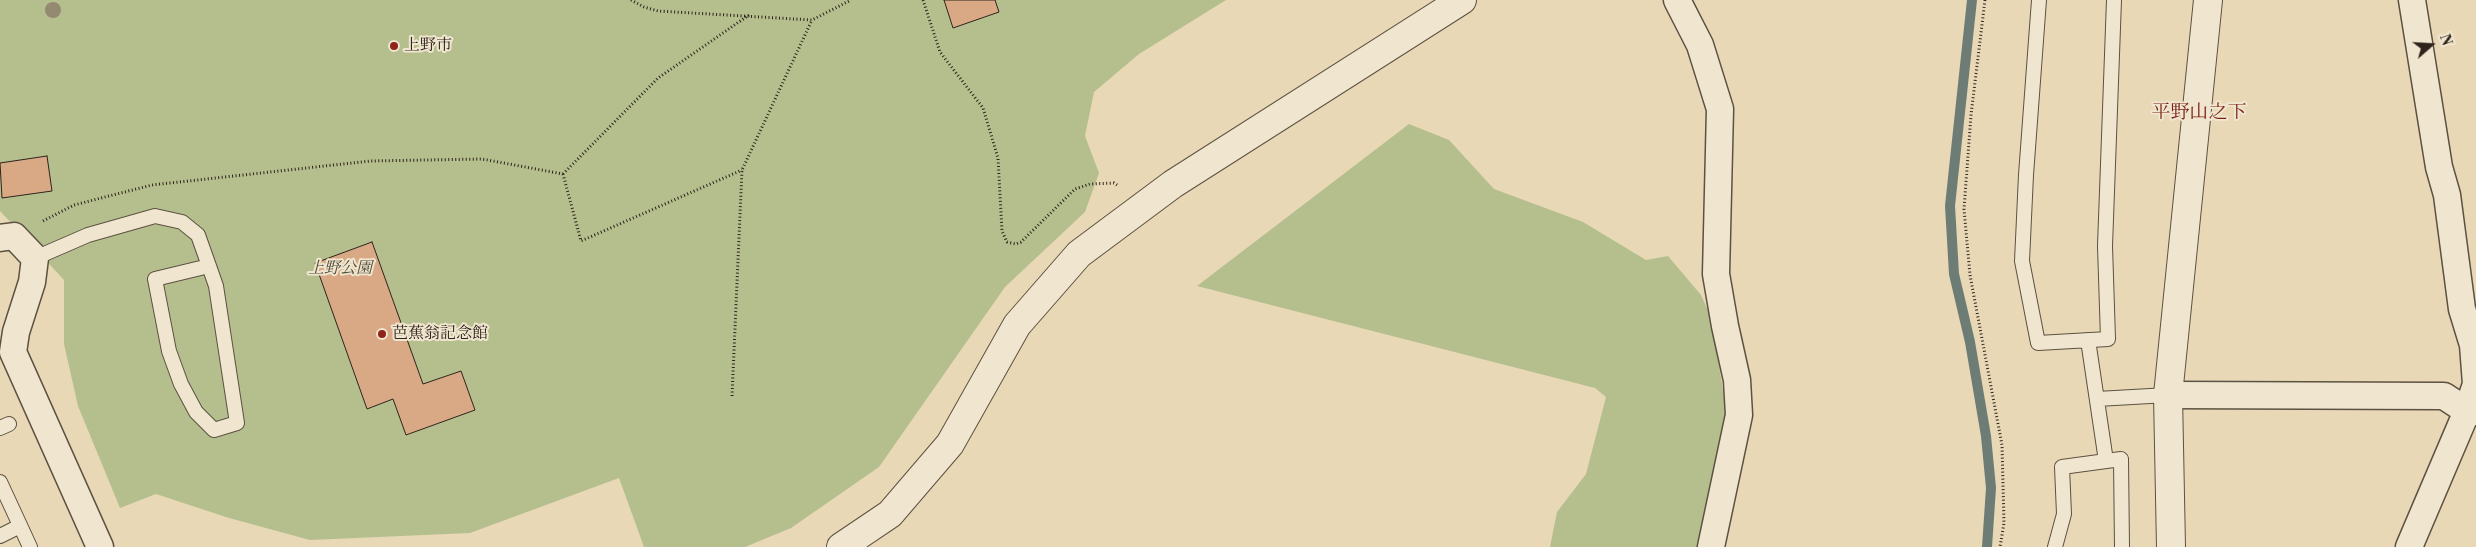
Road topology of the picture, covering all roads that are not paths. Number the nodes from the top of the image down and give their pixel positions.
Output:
1 (1462, 0) edge
2 (1677, 0) edge
3 (2039, 0) edge
4 (2114, 0) edge
5 (2208, 0) edge
6 (2412, 0) edge
7 (7, 237) edge
8 (34, 258) junction
9 (209, 266) junction
10 (2088, 340) junction
11 (7, 348) edge
12 (2168, 395) junction
13 (2098, 398) junction
14 (2472, 411) edge
15 (2106, 461) junction
16 (0, 482) edge
17 (20, 526) junction
18 (0, 536) edge
19 (30, 547) edge
20 (100, 547) edge
21 (841, 547) edge
22 (1711, 547) edge
23 (2055, 547) edge
24 (2122, 547) edge
25 (2171, 547) edge
26 (2409, 547) edge

1 - 21 street
2 - 22 street
3 - 10 lane
4 - 10 lane
5 - 12 street
6 - 14 street
7 - 8 street
8 - 9 lane
8 - 11 street
9 - 9 lane
10 - 13 lane
11 - 20 street
12 - 13 lane
12 - 14 street
12 - 25 street
13 - 15 lane
14 - 26 street
15 - 23 lane
15 - 24 lane
16 - 17 lane
17 - 18 lane
17 - 19 lane

